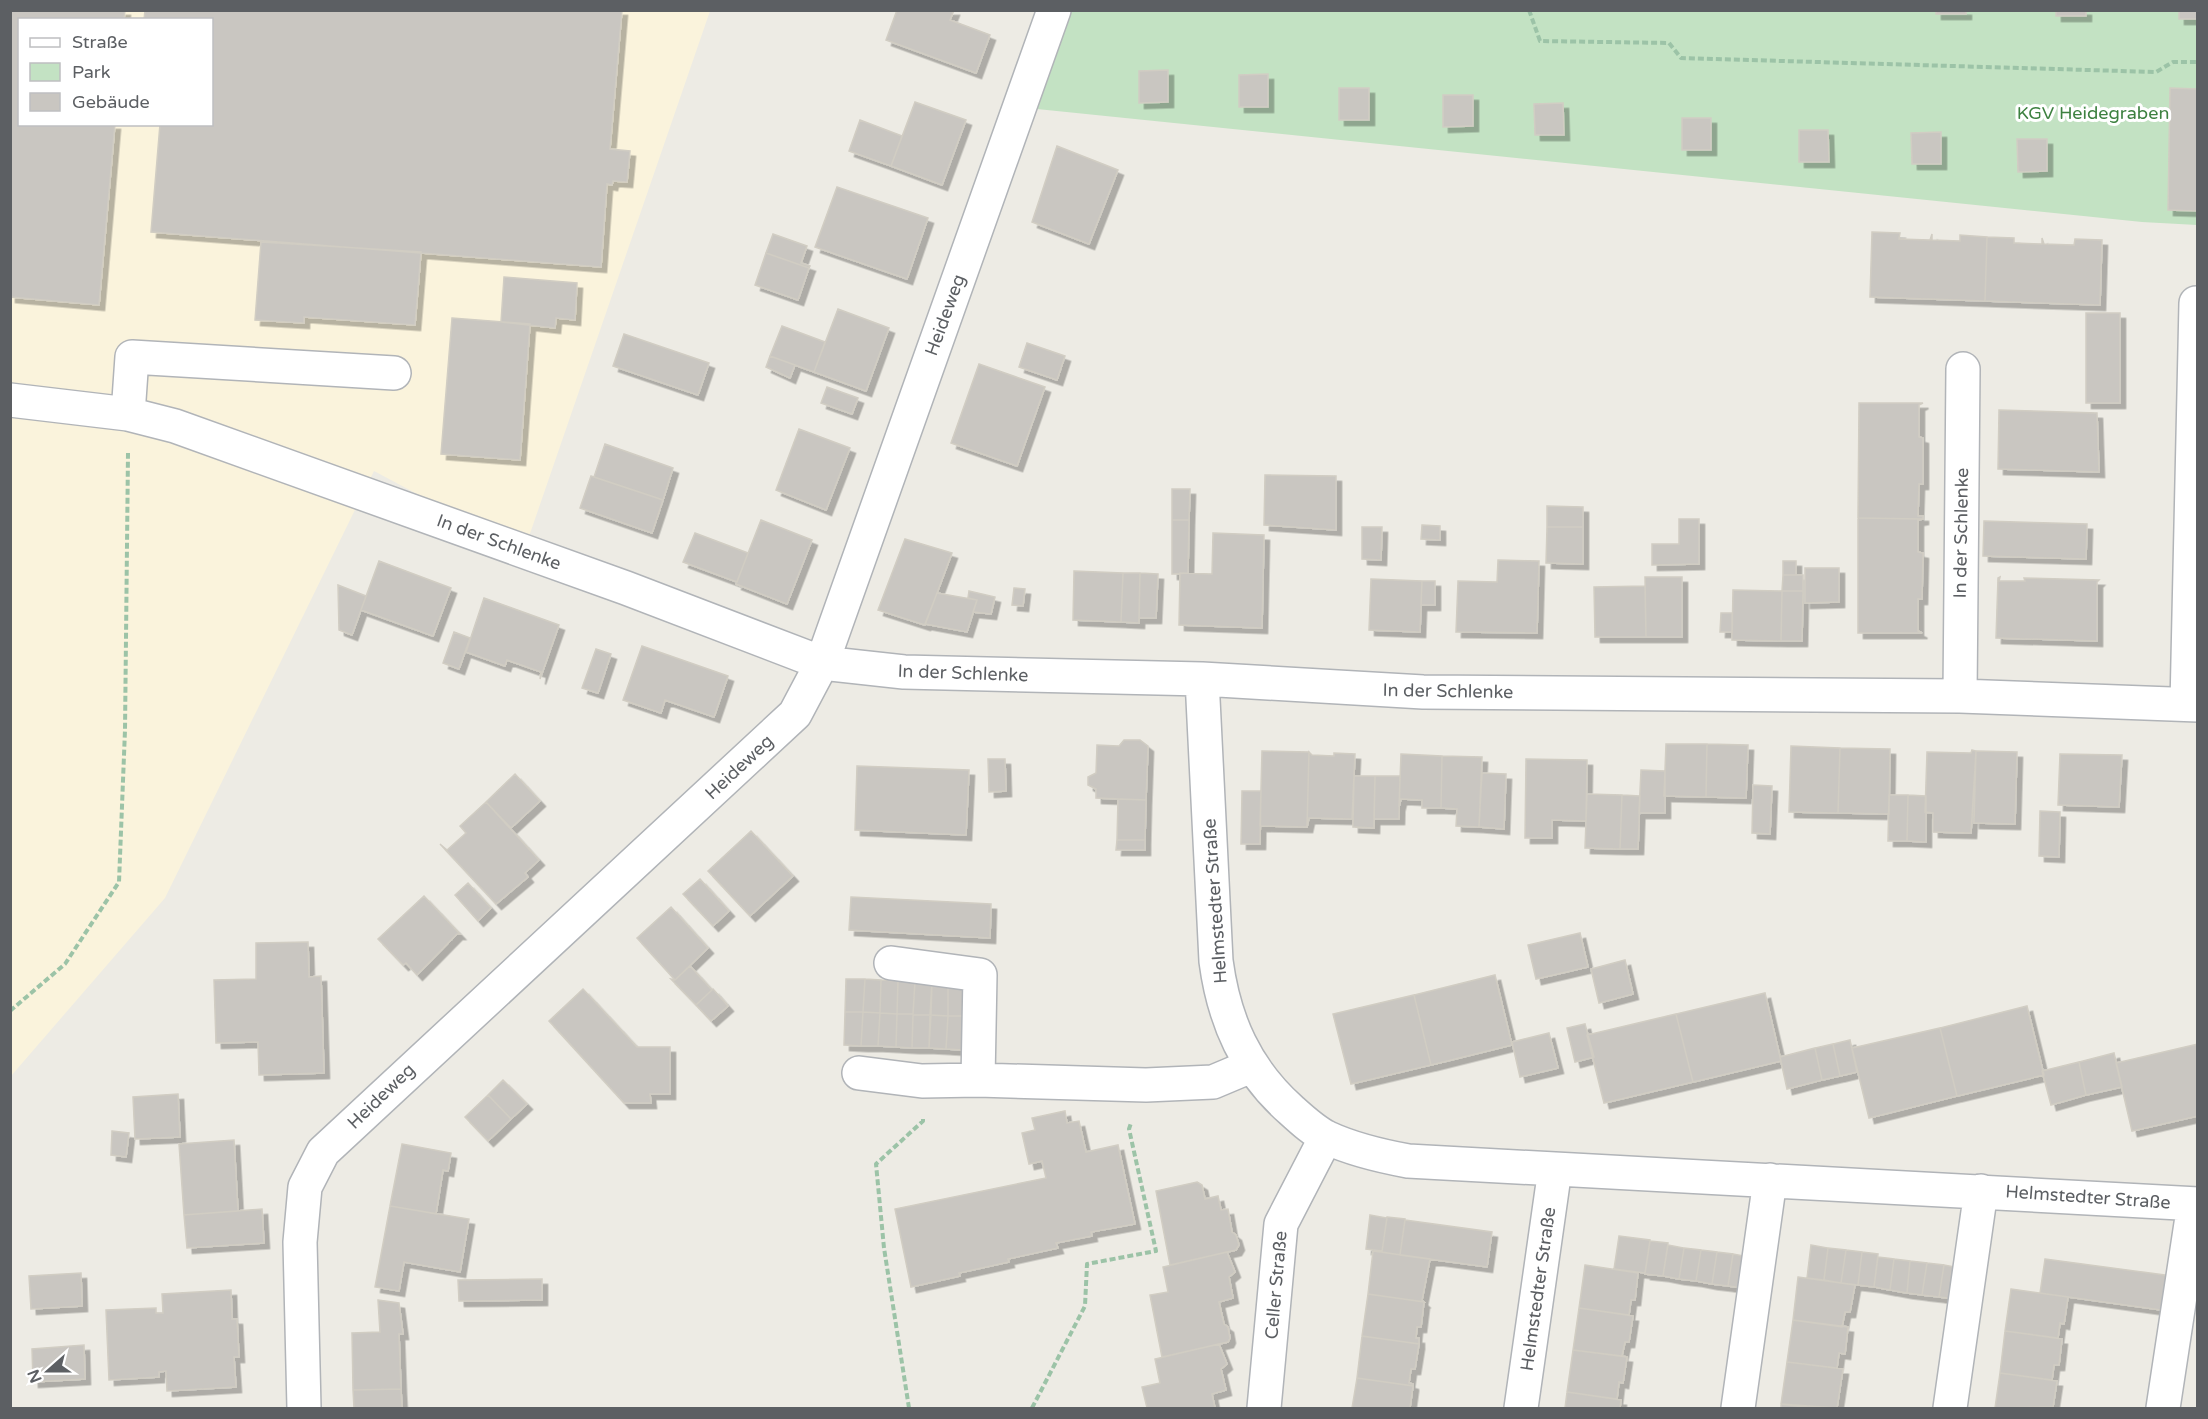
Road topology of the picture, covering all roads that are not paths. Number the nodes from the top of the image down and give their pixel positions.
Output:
1 (1054, 10) edge
2 (2196, 303) dead end
3 (1963, 369) dead end
4 (394, 373) dead end
5 (10, 399) edge
6 (128, 414) junction
7 (822, 663) junction
8 (1202, 679) junction
9 (1960, 696) junction
10 (2192, 705) edge
11 (891, 963) dead end
12 (1251, 1066) junction
13 (859, 1073) dead end
14 (978, 1080) junction
15 (1326, 1137) junction
16 (1556, 1169) junction
17 (1770, 1180) junction
18 (1981, 1191) junction
19 (2196, 1204) edge
20 (304, 1408) edge
21 (1264, 1408) edge
22 (1521, 1408) edge
23 (1738, 1408) edge
24 (1950, 1408) edge
25 (2163, 1408) edge

1 - 7 street, Heideweg
2 - 10 street
3 - 9 street, In der Schlenke
4 - 6 street
5 - 6 street, In der Schlenke
6 - 7 street, In der Schlenke
7 - 8 street, In der Schlenke
7 - 20 street, Heideweg
8 - 9 street, In der Schlenke
8 - 12 street, Helmstedter Straße
9 - 10 street, In der Schlenke
11 - 14 street
12 - 14 street
12 - 15 street, Helmstedter Straße
13 - 14 street
15 - 16 street, Helmstedter Straße
15 - 21 street, Celler Straße
16 - 17 street, Helmstedter Straße
16 - 22 street, Helmstedter Straße
17 - 18 street, Helmstedter Straße
17 - 23 street
18 - 19 street, Helmstedter Straße
18 - 24 street, Helmstedter Straße
19 - 25 street, Helmstedter Straße

